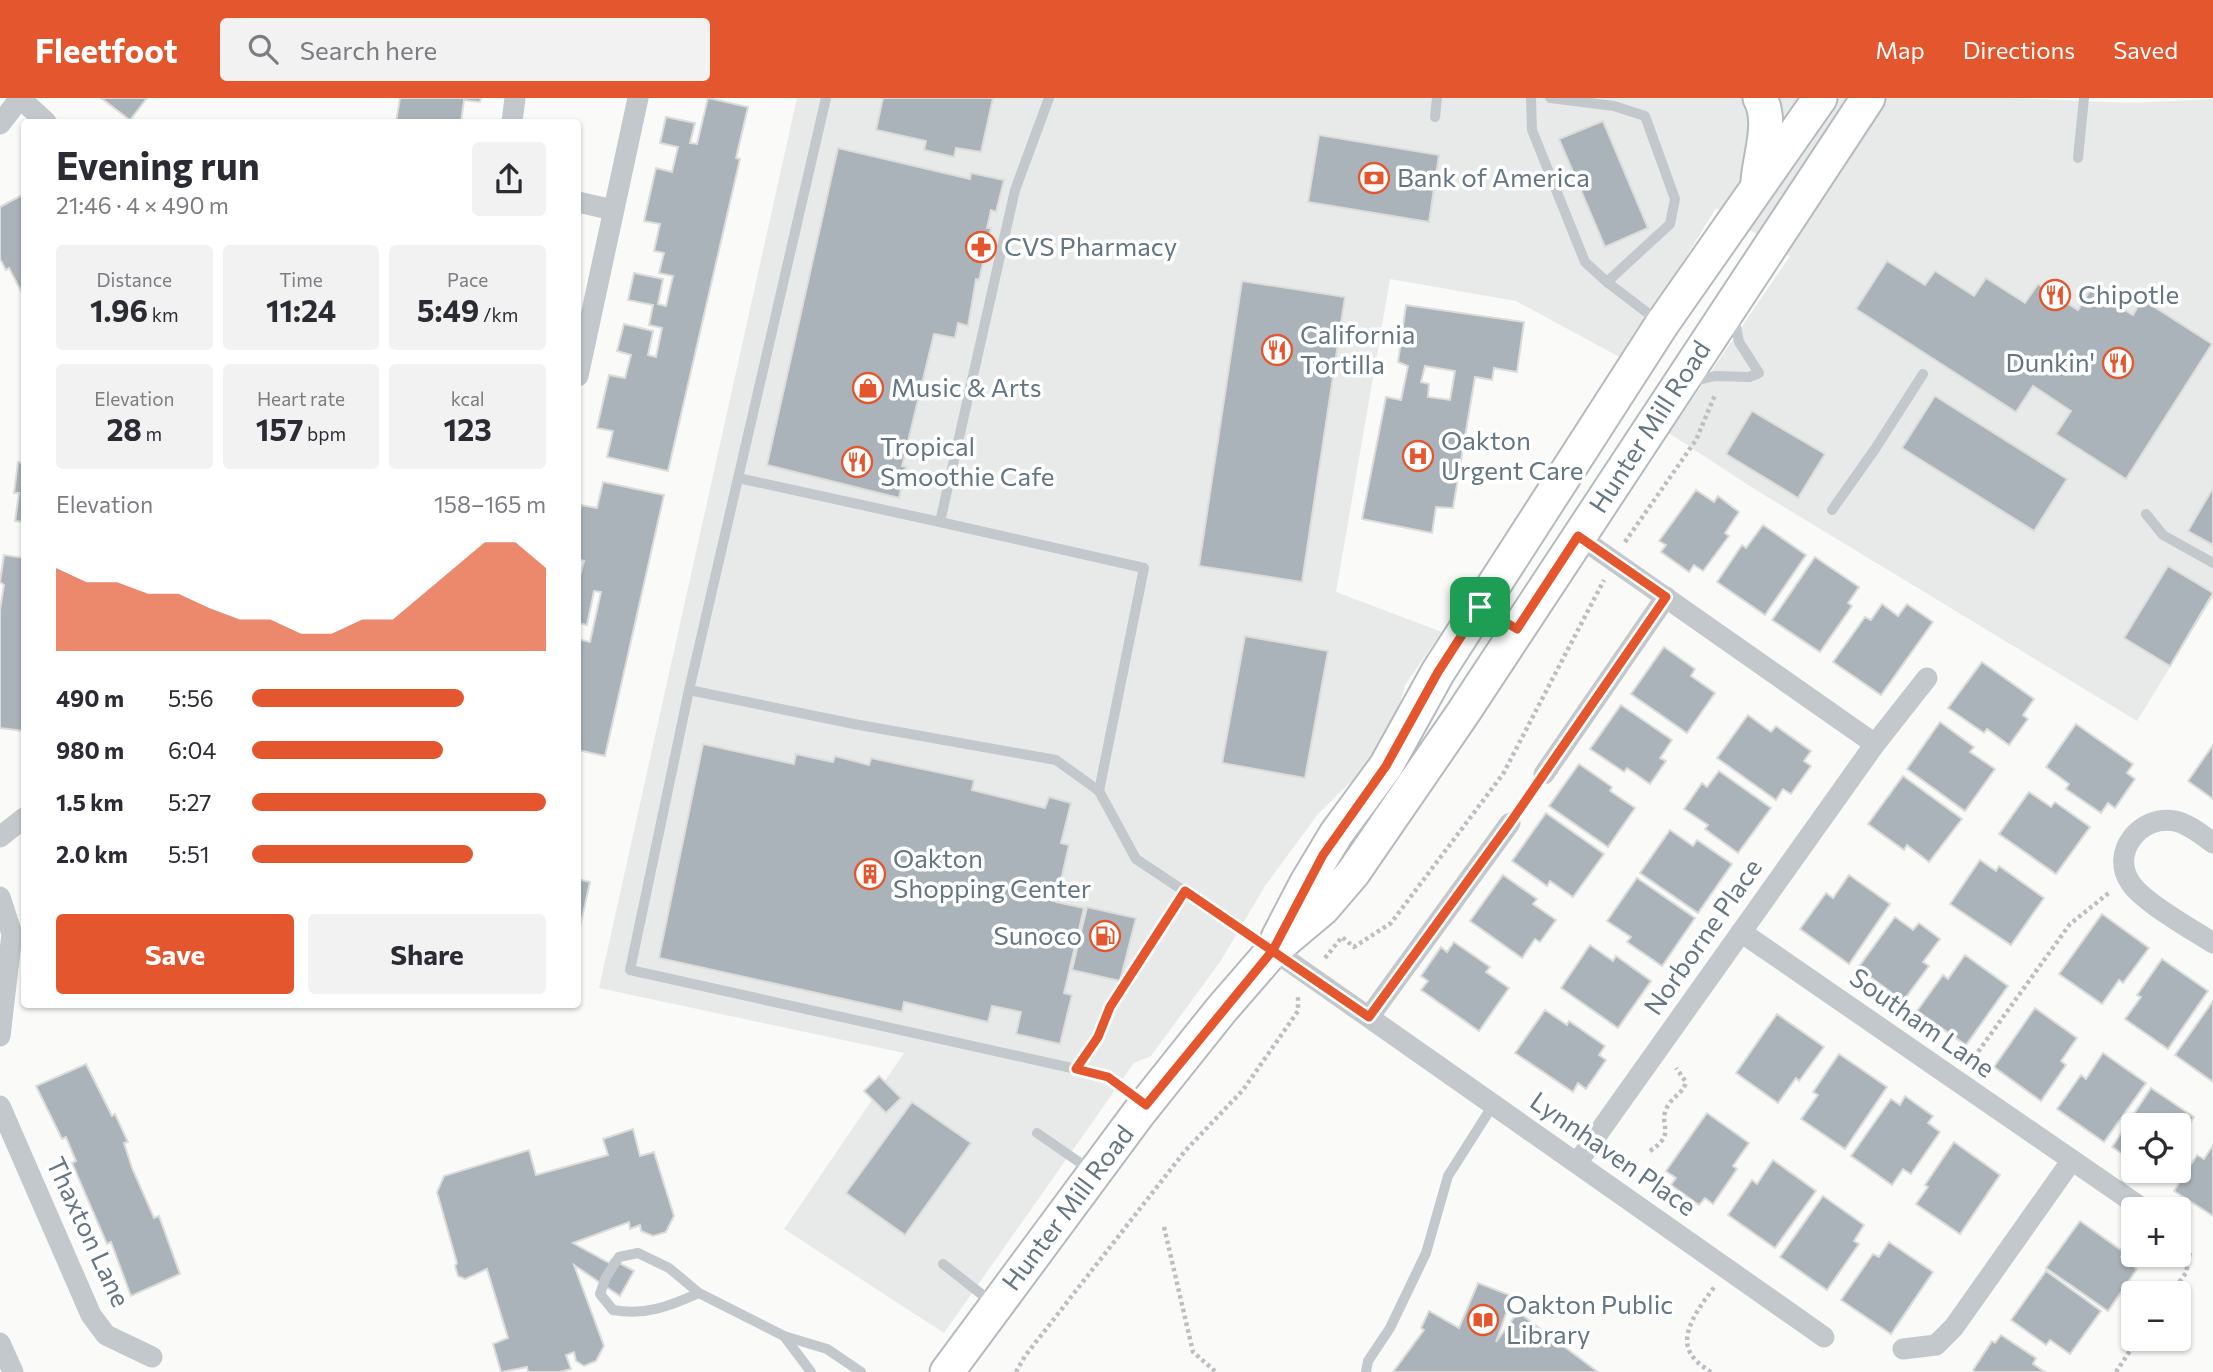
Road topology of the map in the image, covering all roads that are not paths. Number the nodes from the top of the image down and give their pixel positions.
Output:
1 (20, 98) edge
2 (515, 98) edge
3 (638, 98) edge
4 (826, 98) edge
5 (1048, 98) edge
6 (1437, 98) edge
7 (1531, 98) edge
8 (1549, 98) edge
9 (1760, 98) edge
10 (1820, 98) edge
11 (1868, 98) edge
12 (2084, 98) edge
13 (1435, 117) dead end
14 (43, 119) edge
15 (512, 119) edge
16 (0, 124) edge
17 (2078, 158) dead end
18 (1758, 186) junction
19 (581, 203) edge
20 (613, 210) junction
21 (1607, 282) junction
22 (1732, 302) junction
23 (1662, 324) junction
24 (581, 362) edge
25 (1923, 374) dead end
26 (1674, 388) junction
27 (738, 478) junction
28 (1832, 510) dead end
29 (2146, 514) dead end
30 (940, 522) junction
31 (1578, 536) junction
32 (2213, 563) edge
33 (1666, 597) junction
34 (1480, 607) junction
35 (1517, 629) junction
36 (1927, 678) dead end
37 (689, 690) junction
38 (1875, 744) junction
39 (1544, 774) dead end
40 (1099, 791) junction
41 (21, 820) edge
42 (1510, 823) dead end
43 (0, 837) edge
44 (2213, 843) edge
45 (1185, 891) junction
46 (0, 897) edge
47 (1741, 932) junction
48 (2213, 943) edge
49 (1273, 950) junction
50 (1369, 1017) junction
51 (0, 1036) edge
52 (1076, 1069) junction
53 (0, 1105) edge
54 (1146, 1105) junction
55 (1493, 1105) junction
56 (1037, 1133) dead end
57 (2072, 1160) junction
58 (1577, 1163) junction
59 (1095, 1173) junction
60 (2126, 1197) edge
61 (943, 1264) dead end
62 (699, 1293) junction
63 (996, 1306) junction
64 (784, 1336) junction
65 (1824, 1336) dead end
66 (0, 1343) edge
67 (1903, 1349) dead end
68 (152, 1357) dead end
69 (13, 1372) edge
70 (811, 1372) edge
71 (861, 1372) edge
72 (947, 1372) edge
73 (1367, 1372) edge

1 - 14 street
1 - 16 street
2 - 15 street
3 - 20 street
4 - 27 lane
5 - 30 lane
6 - 13 lane
7 - 21 lane
8 - 21 lane
9 - 18 main road
10 - 18 main road, Hunter Mill Road
11 - 22 main road, Hunter Mill Road
12 - 17 lane
18 - 23 main road, Hunter Mill Road
19 - 20 street
20 - 24 street
21 - 23 lane
22 - 26 main road, Hunter Mill Road
22 - 26 lane
23 - 34 main road, Hunter Mill Road
25 - 28 lane
26 - 31 main road, Hunter Mill Road
27 - 30 lane
27 - 37 lane
29 - 32 lane
30 - 40 lane
31 - 33 street
31 - 35 main road, Hunter Mill Road
33 - 38 street
33 - 39 street
34 - 35 lane
34 - 49 main road, Hunter Mill Road
35 - 49 main road, Hunter Mill Road
36 - 38 street, Norborne Place
37 - 40 lane
37 - 52 lane
38 - 47 street, Norborne Place
40 - 45 lane
41 - 43 street
42 - 50 street
44 - 48 street
45 - 49 lane
45 - 52 lane
46 - 51 street
47 - 57 street, Southam Lane
47 - 58 street, Norborne Place
49 - 50 street, Lynnhaven Place
49 - 54 main road, Hunter Mill Road
50 - 55 street, Lynnhaven Place
52 - 54 lane
53 - 68 street, Thaxton Lane
54 - 59 main road, Hunter Mill Road
55 - 58 street, Lynnhaven Place
55 - 73 lane
56 - 59 lane
57 - 60 street, Southam Lane
57 - 67 street
58 - 65 street, Lynnhaven Place
59 - 63 main road, Hunter Mill Road
61 - 63 lane
62 - 62 lane
62 - 64 lane
63 - 72 main road, Hunter Mill Road
64 - 70 lane
64 - 71 lane
66 - 69 street

